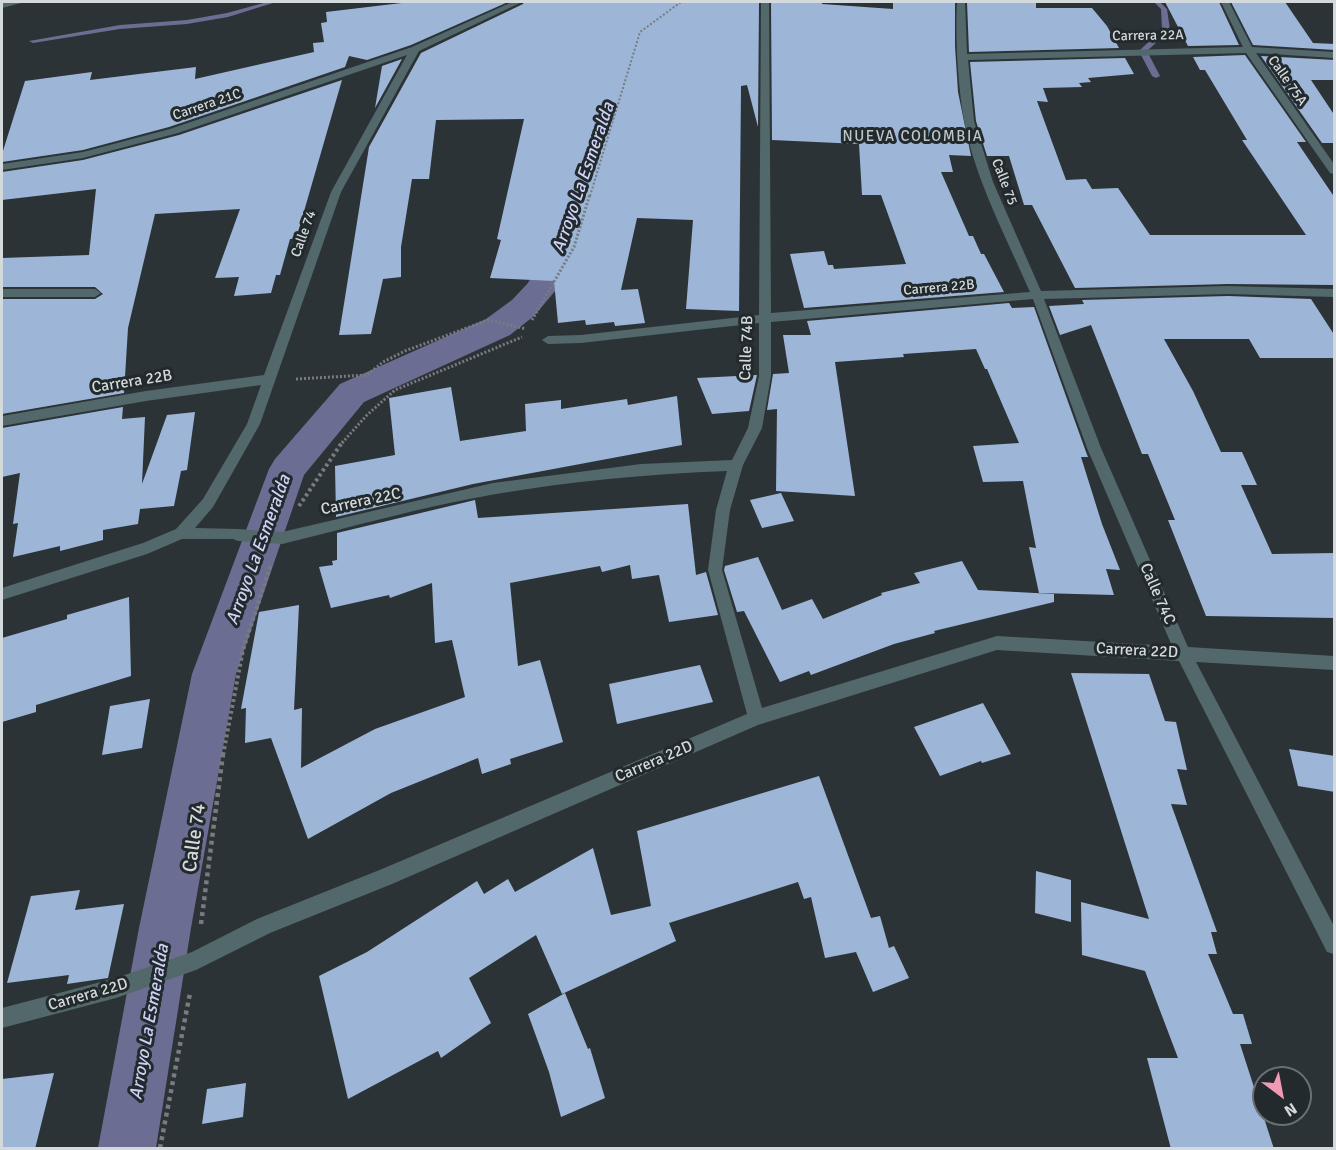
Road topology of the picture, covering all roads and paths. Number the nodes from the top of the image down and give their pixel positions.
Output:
1 (21, 2) edge
2 (518, 2) edge
3 (681, 2) edge
4 (765, 2) edge
5 (961, 2) edge
6 (1225, 2) edge
7 (2, 5) edge
8 (415, 49) junction
9 (1248, 50) junction
10 (1335, 55) edge
11 (963, 57) junction
12 (2, 167) edge
13 (1335, 171) edge
14 (2, 293) edge
15 (95, 293) dead end
16 (1335, 293) edge
17 (1036, 295) junction
18 (765, 318) junction
19 (488, 320) joint
20 (516, 327) joint
21 (528, 329) junction
22 (548, 340) dead end
23 (268, 379) junction
24 (2, 421) edge
25 (736, 465) junction
26 (181, 533) junction
27 (282, 538) junction
28 (2, 594) edge
29 (1183, 653) junction
30 (1335, 663) edge
31 (756, 718) junction
32 (1335, 945) edge
33 (196, 960) junction
34 (2, 1018) edge
35 (160, 1149) edge

1 - 7 street
2 - 8 street
3 - 21 path
4 - 18 street, Calle 74B
5 - 11 street, Calle 75
6 - 9 street, Calle 75A
8 - 12 street, Carrera 21C
8 - 23 street, Calle 74
9 - 10 street, Carrera 22A
9 - 11 street, Carrera 22A
9 - 13 street, Calle 75A
11 - 17 street, Calle 75
14 - 15 street
16 - 17 street, Carrera 22B
17 - 18 street, Carrera 22B
17 - 29 street, Calle 74C
18 - 22 street, Carrera 22B
18 - 25 street, Calle 74B
19 - 20 path
19 - 23 path
20 - 21 path
21 - 27 path, Calle 74
23 - 24 street, Carrera 22B
23 - 26 street, Calle 74
25 - 27 street, Carrera 22C
25 - 31 street, Calle 74B
26 - 27 street, Carrera 22C
26 - 28 street, Carrera 22C
27 - 33 path, Calle 74
29 - 30 street, Carrera 22D
29 - 31 street, Carrera 22D
29 - 32 street, Calle 74C
31 - 33 street, Carrera 22D
33 - 34 street, Carrera 22D
33 - 35 path, Calle 74

